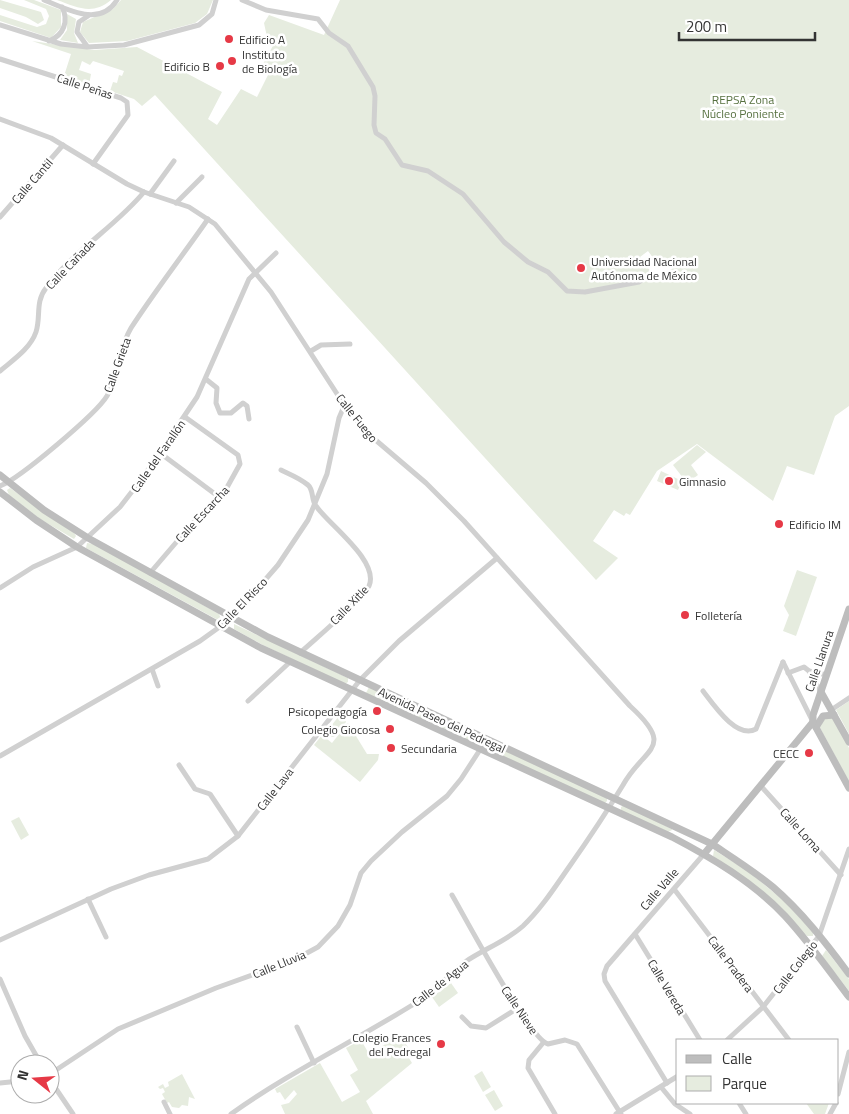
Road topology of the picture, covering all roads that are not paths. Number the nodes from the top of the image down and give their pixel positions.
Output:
1 (44, 0) edge
2 (117, 0) edge
3 (216, 0) edge
4 (242, 0) edge
5 (62, 7) junction
6 (88, 15) junction
7 (0, 25) edge
8 (49, 41) junction
9 (87, 47) junction
10 (0, 59) edge
11 (0, 119) edge
12 (63, 145) junction
13 (174, 161) dead end
14 (93, 164) junction
15 (202, 177) dead end
16 (147, 193) junction
17 (176, 203) junction
18 (0, 217) edge
19 (208, 219) junction
20 (276, 253) dead end
21 (255, 272) junction
22 (649, 275) dead end
23 (350, 344) dead end
24 (312, 351) junction
25 (0, 371) edge
26 (207, 380) junction
27 (345, 404) junction
28 (185, 417) junction
29 (249, 419) dead end
30 (160, 453) junction
31 (280, 470) dead end
32 (0, 475) edge
33 (8, 483) junction
34 (0, 486) edge
35 (0, 492) edge
36 (219, 497) junction
37 (315, 505) junction
38 (88, 538) junction
39 (78, 547) junction
40 (497, 558) junction
41 (150, 573) junction
42 (0, 588) edge
43 (849, 609) edge
44 (232, 618) junction
45 (223, 626) junction
46 (300, 653) junction
47 (290, 662) junction
48 (152, 669) junction
49 (810, 671) junction
50 (788, 673) junction
51 (826, 675) junction
52 (360, 680) junction
53 (158, 686) dead end
54 (352, 690) junction
55 (703, 691) dead end
56 (821, 692) junction
57 (849, 698) edge
58 (248, 701) dead end
59 (833, 713) junction
60 (815, 724) junction
61 (487, 739) junction
62 (849, 742) edge
63 (481, 750) junction
64 (0, 756) edge
65 (179, 765) dead end
66 (760, 785) junction
67 (849, 788) edge
68 (616, 798) junction
69 (610, 809) junction
70 (678, 826) junction
71 (238, 836) junction
72 (672, 837) junction
73 (712, 844) junction
74 (849, 849) edge
75 (704, 854) junction
76 (841, 875) junction
77 (674, 889) junction
78 (452, 896) dead end
79 (88, 899) junction
80 (635, 934) junction
81 (820, 936) junction
82 (106, 937) dead end
83 (0, 940) edge
84 (812, 947) junction
85 (485, 951) junction
86 (849, 974) edge
87 (0, 979) edge
88 (849, 997) edge
89 (764, 1007) junction
90 (518, 1008) junction
91 (462, 1018) dead end
92 (297, 1027) dead end
93 (699, 1039) edge
94 (728, 1039) edge
95 (788, 1039) edge
96 (543, 1043) junction
97 (849, 1052) edge
98 (35, 1054) edge
99 (314, 1063) junction
100 (60, 1067) edge
101 (676, 1077) edge
102 (667, 1083) junction
103 (661, 1087) junction
104 (839, 1090) edge
105 (60, 1095) edge
106 (164, 1102) dead end
107 (73, 1114) edge
108 (170, 1114) edge
109 (231, 1114) edge
110 (555, 1114) edge
111 (619, 1114) edge
112 (690, 1114) edge

1 - 5 street
2 - 6 street
3 - 9 street
4 - 22 street
5 - 6 street
5 - 8 street
6 - 9 street
7 - 8 street
8 - 9 street
10 - 14 street, Calle Peñas
11 - 12 street, Calle Fuego
12 - 14 street, Calle Fuego
12 - 18 street, Calle Cantil
13 - 16 street, Calle Cañada
14 - 16 street, Calle Fuego
15 - 17 street
16 - 17 street, Calle Fuego
16 - 25 street, Calle Cañada
17 - 19 street, Calle Fuego
19 - 21 street, Calle Fuego
19 - 33 street, Calle Grieta
20 - 21 street, Calle del Farallón
21 - 24 street, Calle Fuego
21 - 26 street, Calle del Farallón
23 - 24 street
24 - 27 street, Calle Fuego
26 - 28 street, Calle del Farallón
26 - 29 street
27 - 37 street, Calle El Risco
27 - 40 street, Calle Fuego
28 - 30 street, Calle del Farallón
28 - 36 street, Calle Escarcha
30 - 36 street
30 - 38 street, Calle del Farallón
31 - 37 street
32 - 33 main road, Avenida Paseo del Pedregal
33 - 34 street, Calle Grieta
33 - 38 main road, Avenida Paseo del Pedregal
35 - 39 main road, Avenida Paseo del Pedregal
36 - 41 street, Calle Escarcha
37 - 44 street, Calle El Risco
37 - 46 street, Calle Xitle
38 - 39 street, Calle del Farallón
38 - 41 main road, Avenida Paseo del Pedregal
39 - 42 street, Calle del Farallón
39 - 45 main road, Avenida Paseo del Pedregal
40 - 52 street, Calle Lava
40 - 68 street, Calle Fuego
41 - 44 main road, Avenida Paseo del Pedregal
43 - 51 main road, Calle Llanura
44 - 45 street, Calle El Risco
44 - 46 main road, Avenida Paseo del Pedregal
45 - 47 main road, Avenida Paseo del Pedregal
45 - 48 street, Calle El Risco
46 - 52 main road, Avenida Paseo del Pedregal
47 - 54 main road, Avenida Paseo del Pedregal
47 - 58 street
48 - 53 street
48 - 64 street, Calle El Risco
49 - 50 street
49 - 51 street
49 - 56 street
50 - 55 street
50 - 60 street
51 - 56 main road, Calle Llanura
52 - 54 street, Calle Lava
52 - 61 main road, Avenida Paseo del Pedregal
54 - 63 main road, Avenida Paseo del Pedregal
54 - 71 street, Calle Lava
56 - 59 main road
56 - 60 main road, Calle Llanura
57 - 59 street
59 - 60 main road
59 - 62 main road
60 - 66 main road, Calle Valle
60 - 67 main road
61 - 63 street, Calle Lluvia
61 - 68 main road, Avenida Paseo del Pedregal
63 - 69 main road, Avenida Paseo del Pedregal
63 - 100 street, Calle Lluvia
65 - 71 street
66 - 73 main road, Calle Valle
66 - 76 street, Calle Loma
68 - 69 street, Calle Fuego
68 - 70 main road, Avenida Paseo del Pedregal
69 - 72 main road, Avenida Paseo del Pedregal
69 - 85 street, Calle de Agua
70 - 72 main road
70 - 73 main road, Avenida Paseo del Pedregal
71 - 79 street, Calle Lava
72 - 75 main road, Avenida Paseo del Pedregal
73 - 75 main road, Calle Valle
73 - 81 main road, Avenida Paseo del Pedregal
74 - 76 street, Calle Colegio
75 - 77 street, Calle Valle
75 - 84 main road, Avenida Paseo del Pedregal
76 - 81 street, Calle Colegio
77 - 80 street, Calle Valle
77 - 89 street, Calle Pradera
78 - 85 street, Calle Nieve
79 - 82 street
79 - 83 street, Calle Lava
80 - 93 street, Calle Vereda
80 - 102 street, Calle Valle
81 - 84 street, Calle Colegio
81 - 86 main road, Avenida Paseo del Pedregal
84 - 88 main road, Avenida Paseo del Pedregal
84 - 89 street, Calle Colegio
85 - 90 street, Calle Nieve
85 - 99 street, Calle de Agua
87 - 98 street
89 - 94 street, Calle Colegio
89 - 95 street, Calle Pradera
90 - 91 street
90 - 96 street, Calle Nieve
92 - 99 street
96 - 110 street
96 - 111 street, Calle Nieve
97 - 104 street
99 - 109 street, Calle de Agua
101 - 102 street
102 - 103 street
103 - 111 street
103 - 112 street
105 - 107 street
106 - 108 street

